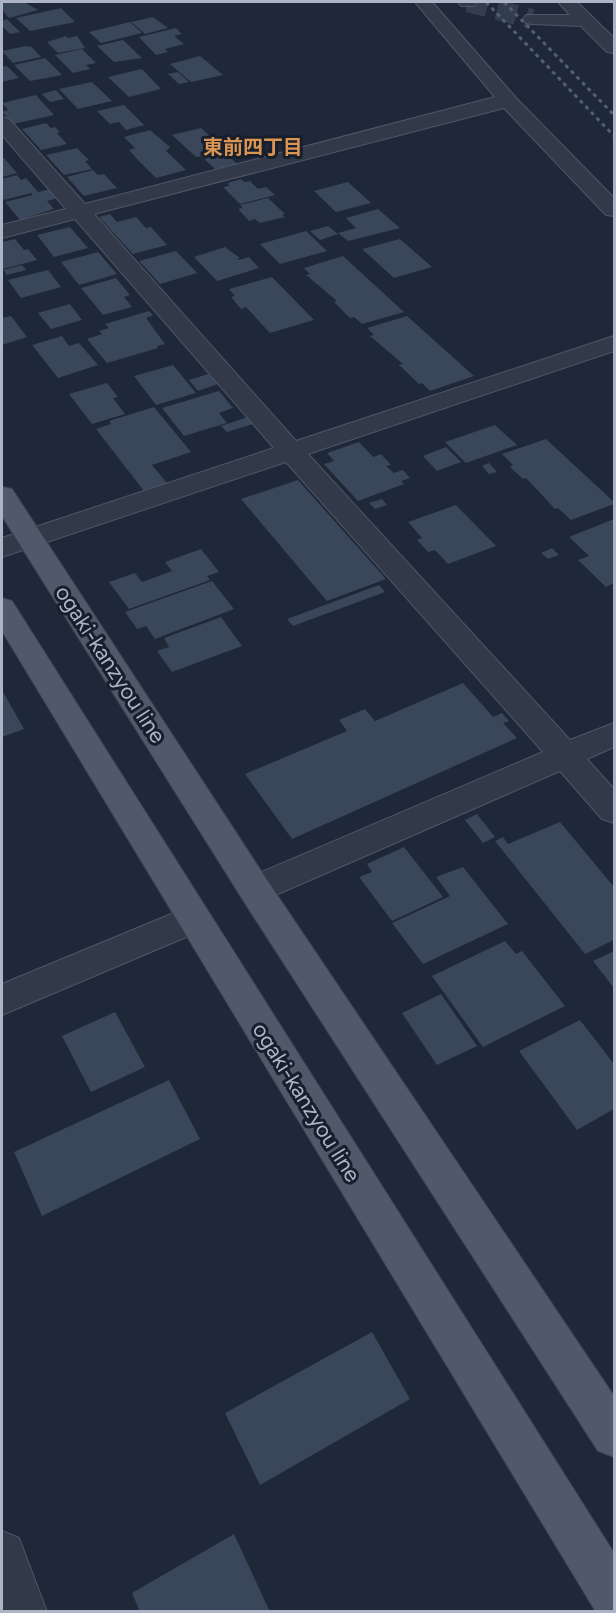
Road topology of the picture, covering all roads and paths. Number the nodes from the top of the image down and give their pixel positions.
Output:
1 (423, 2) edge
2 (567, 2) edge
3 (532, 19) tunnel mouth
4 (587, 21) junction
5 (615, 48) edge
6 (509, 102) junction
7 (2, 123) edge
8 (615, 210) edge
9 (79, 212) junction
10 (2, 232) edge
11 (615, 343) edge
12 (292, 452) junction
13 (2, 495) edge
14 (16, 544) edge
15 (2, 608) edge
16 (615, 734) edge
17 (565, 756) junction
18 (615, 810) edge
19 (255, 890) junction
20 (193, 919) junction
21 (2, 1000) edge
22 (615, 1435) edge
23 (2, 1555) edge
24 (615, 1596) edge
25 (22, 1611) edge

1 - 6 street
2 - 4 street
3 - 4 street
4 - 5 street
6 - 8 street
6 - 9 street
7 - 9 street
9 - 10 street
9 - 12 street
11 - 12 street
12 - 14 street
12 - 17 street
13 - 14 main road, ogaki-kanzyou line
14 - 19 main road, ogaki-kanzyou line
15 - 20 main road, ogaki-kanzyou line
16 - 17 street
17 - 18 street
17 - 19 street
19 - 22 main road, ogaki-kanzyou line
20 - 21 street
20 - 24 main road, ogaki-kanzyou line
23 - 25 street

